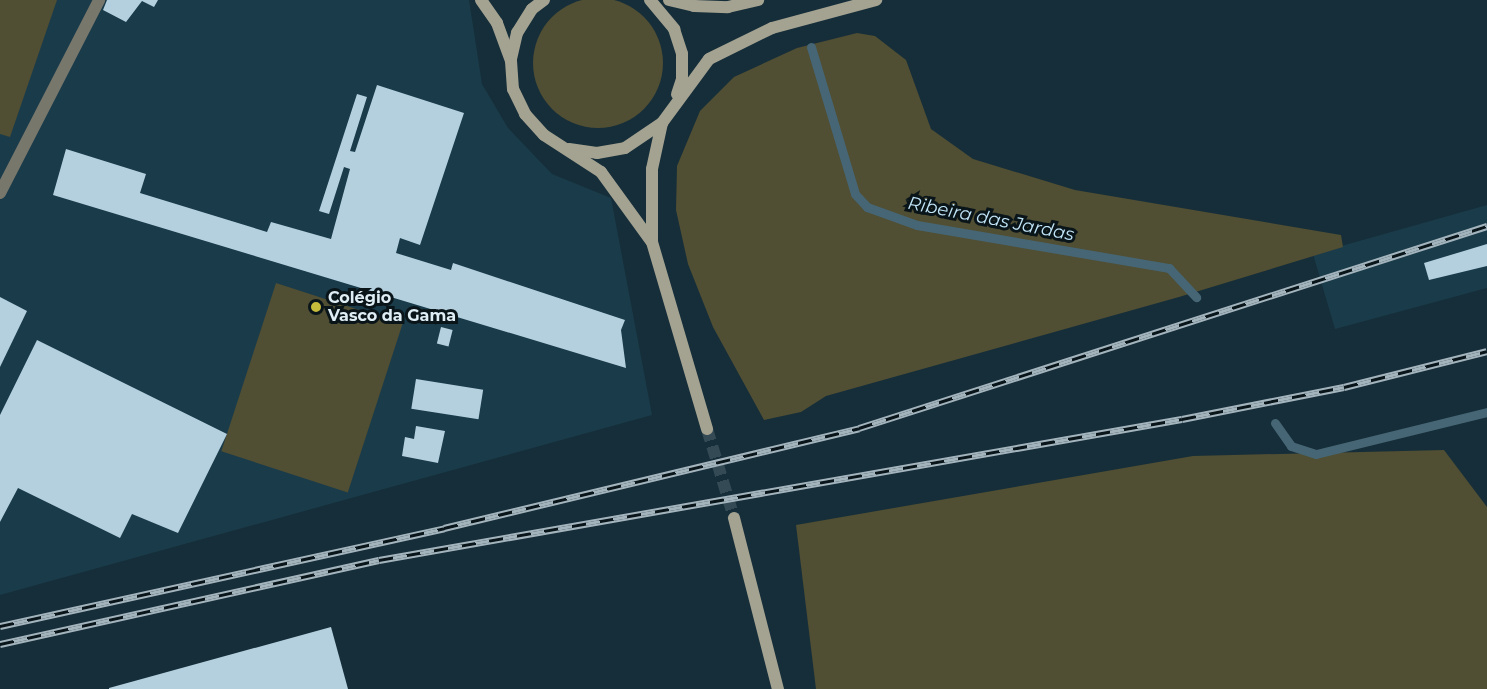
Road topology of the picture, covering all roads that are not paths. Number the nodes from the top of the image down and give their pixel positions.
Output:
1 (99, 0) edge
2 (481, 0) edge
3 (544, 0) edge
4 (650, 0) edge
5 (669, 0) edge
6 (758, 0) edge
7 (876, 0) edge
8 (511, 61) junction
9 (674, 104) junction
10 (662, 123) junction
11 (569, 149) junction
12 (0, 194) edge
13 (651, 242) junction
14 (707, 429) tunnel mouth
15 (734, 518) tunnel mouth
16 (778, 689) edge

1 - 12 lane
2 - 8 main road
3 - 8 main road
4 - 9 main road
5 - 6 main road
7 - 9 main road
8 - 11 main road
9 - 10 main road
10 - 11 main road
10 - 13 main road
11 - 13 main road
13 - 14 main road
15 - 16 main road

